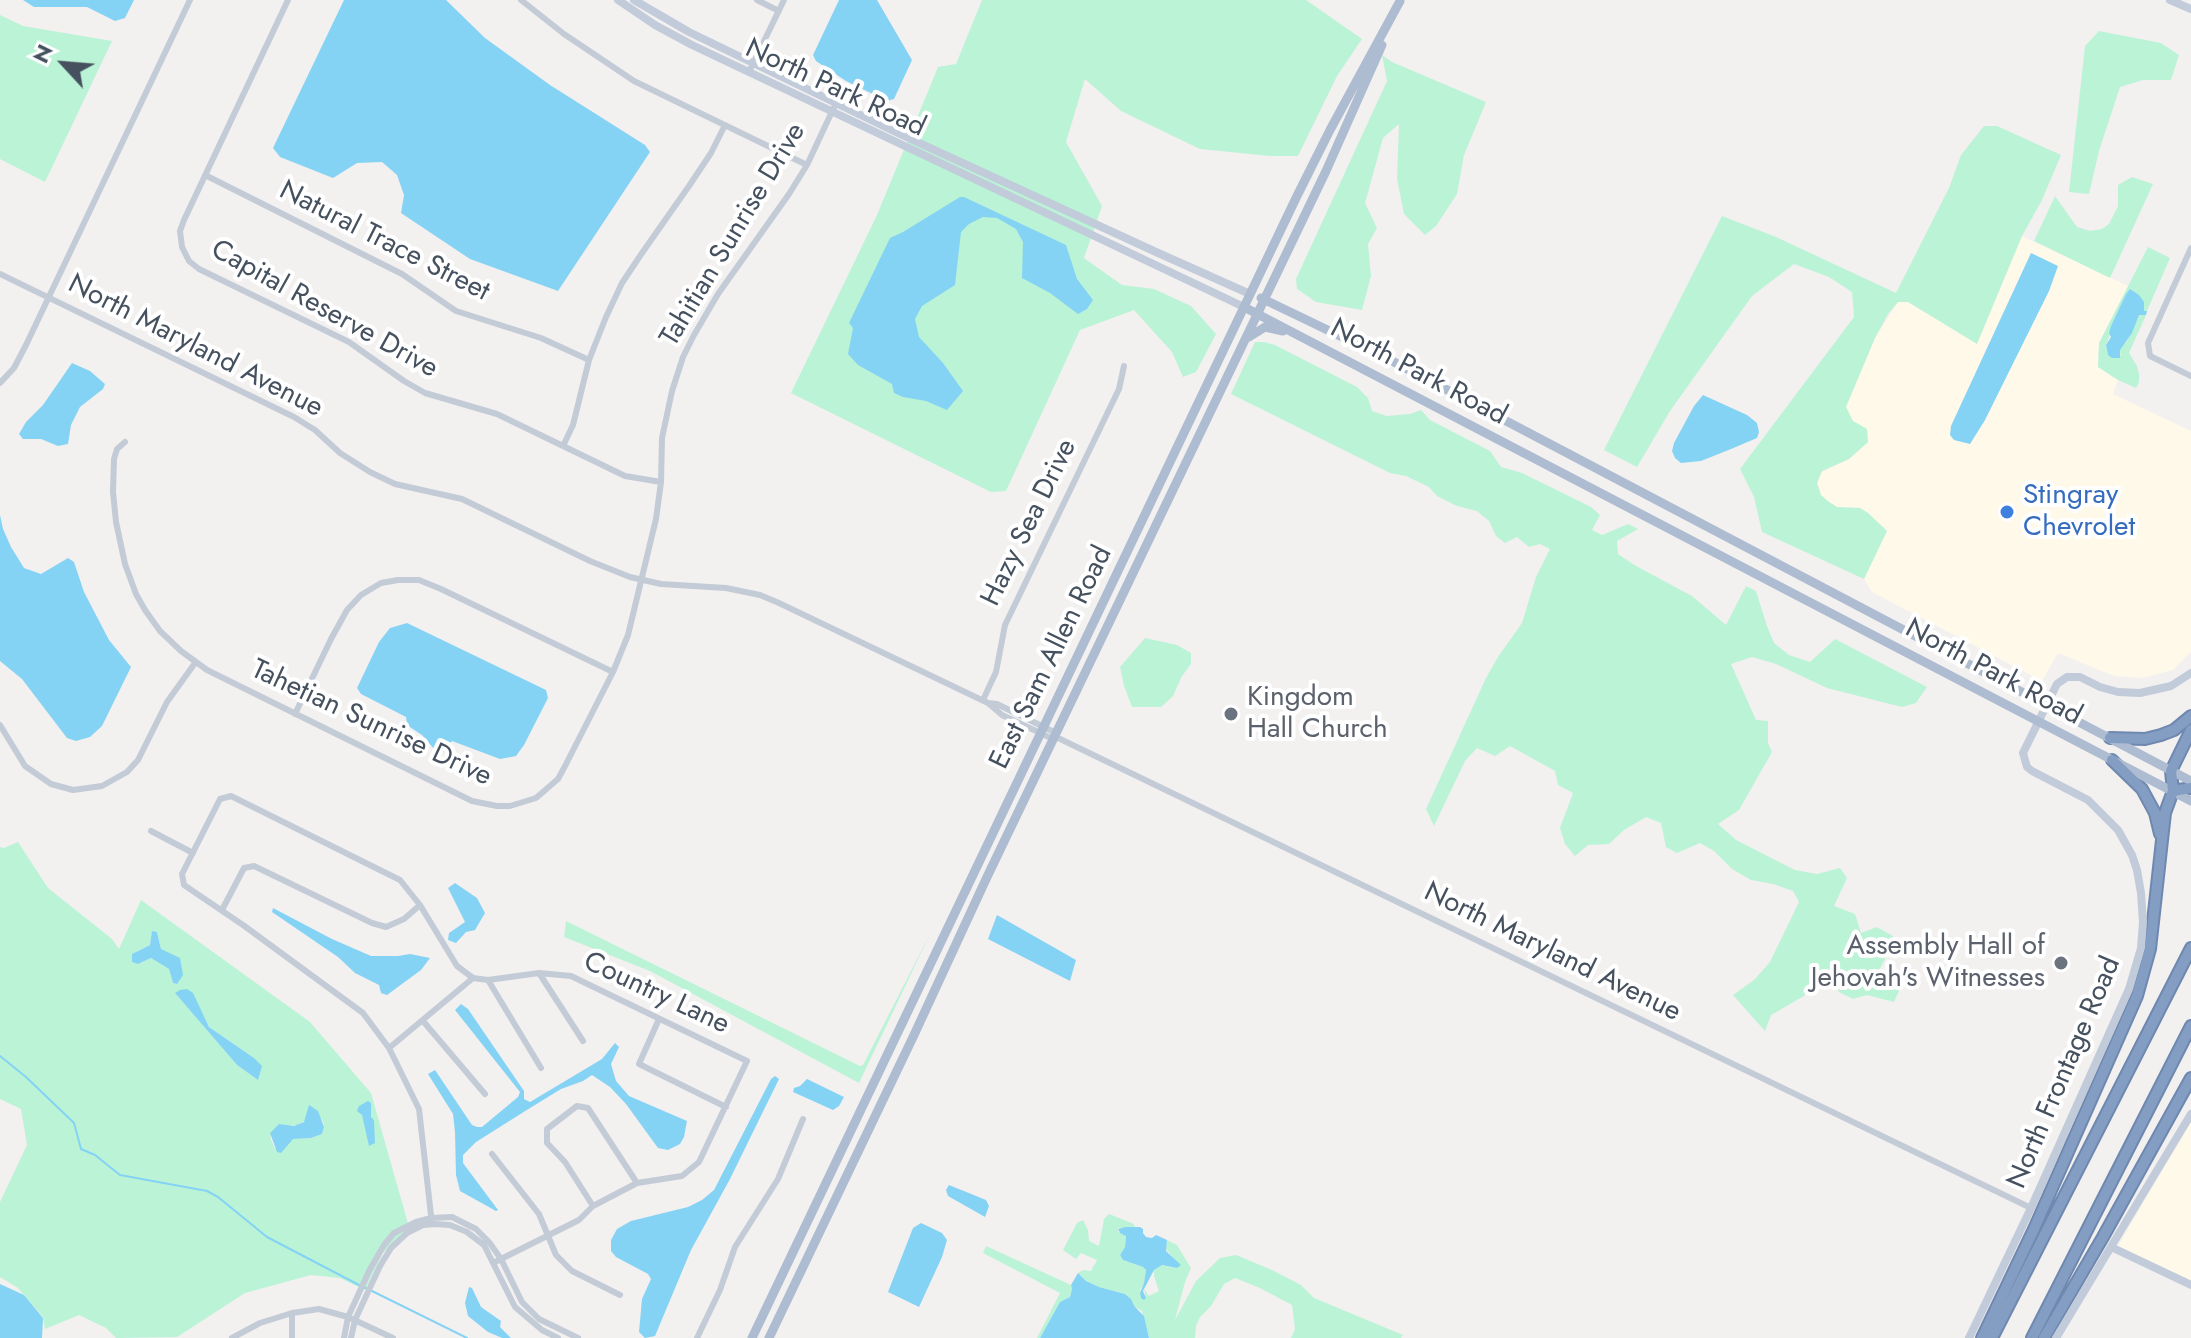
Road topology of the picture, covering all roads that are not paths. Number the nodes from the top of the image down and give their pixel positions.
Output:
1 (190, 0) edge
2 (288, 0) edge
3 (521, 0) edge
4 (618, 0) edge
5 (634, 0) edge
6 (757, 0) edge
7 (784, 0) edge
8 (2170, 0) edge
9 (1400, 1) edge
10 (2191, 9) edge
11 (779, 11) junction
12 (751, 68) junction
13 (834, 108) junction
14 (724, 127) junction
15 (807, 165) junction
16 (205, 175) junction
17 (2191, 248) edge
18 (2183, 264) junction
19 (2191, 268) edge
20 (0, 274) edge
21 (1250, 294) junction
22 (49, 298) junction
23 (1263, 299) junction
24 (1244, 307) junction
25 (1257, 313) junction
26 (1294, 332) junction
27 (1242, 346) junction
28 (589, 360) junction
29 (1124, 366) dead end
30 (2191, 376) edge
31 (0, 383) edge
32 (125, 442) dead end
33 (563, 446) junction
34 (661, 482) junction
35 (642, 580) junction
36 (195, 663) junction
37 (613, 672) junction
38 (2191, 673) edge
39 (986, 702) junction
40 (2046, 705) junction
41 (295, 714) junction
42 (2191, 716) edge
43 (2038, 722) junction
44 (0, 725) edge
45 (1042, 730) junction
46 (2191, 730) edge
47 (1054, 736) junction
48 (2110, 738) junction
49 (2112, 760) junction
50 (2171, 771) junction
51 (2191, 781) edge
52 (2191, 788) edge
53 (2173, 791) junction
54 (2191, 801) edge
55 (151, 831) dead end
56 (2162, 844) junction
57 (193, 853) junction
58 (420, 905) junction
59 (222, 910) junction
60 (2191, 948) edge
61 (539, 973) junction
62 (473, 978) junction
63 (488, 980) junction
64 (659, 1019) junction
65 (423, 1021) junction
66 (2191, 1026) edge
67 (583, 1041) dead end
68 (389, 1048) junction
69 (541, 1068) dead end
70 (2191, 1078) edge
71 (485, 1094) dead end
72 (726, 1107) junction
73 (2191, 1114) edge
74 (803, 1119) dead end
75 (492, 1154) dead end
76 (637, 1183) junction
77 (593, 1206) junction
78 (2031, 1208) junction
79 (432, 1221) junction
80 (548, 1234) junction
81 (2111, 1247) junction
82 (501, 1259) junction
83 (493, 1263) junction
84 (2191, 1285) edge
85 (620, 1295) dead end
86 (292, 1313) junction
87 (352, 1318) junction
88 (569, 1336) edge
89 (232, 1338) edge
90 (292, 1338) edge
91 (344, 1338) edge
92 (351, 1338) edge
93 (393, 1338) edge
94 (558, 1338) edge
95 (578, 1338) edge
96 (697, 1338) edge
97 (752, 1338) edge
98 (769, 1338) edge
99 (1969, 1338) edge
100 (1982, 1338) edge
101 (1992, 1338) edge
102 (2032, 1338) edge
103 (2044, 1338) edge
104 (2056, 1338) edge

1 - 22 street
2 - 16 street, Capital Reserve Drive
3 - 14 street
4 - 12 street, North Park Road
5 - 12 street, North Park Road
6 - 11 street
7 - 11 street
8 - 10 street
9 - 21 main road, East Sam Allen Road
9 - 23 main road, East Sam Allen Road
11 - 12 street
12 - 13 street, North Park Road
13 - 15 street, Tahitian Sunrise Drive
13 - 21 street, North Park Road
13 - 24 street, North Park Road
14 - 15 street
14 - 28 street
15 - 34 street, Tahitian Sunrise Drive
16 - 28 street, Natural Trace Street
16 - 33 street, Capital Reserve Drive
17 - 18 street
18 - 19 street
18 - 30 street
20 - 22 street, North Maryland Avenue
21 - 23 main road, North Park Road
21 - 24 main road, East Sam Allen Road
22 - 31 street
22 - 35 street, North Maryland Avenue
23 - 25 main road, East Sam Allen Road
23 - 40 main road, North Park Road
24 - 25 main road, North Park Road
24 - 45 main road, East Sam Allen Road
25 - 26 main road, North Park Road
25 - 27 main road, East Sam Allen Road
26 - 27 main road
26 - 43 main road, North Park Road
27 - 47 main road, East Sam Allen Road
28 - 33 street
29 - 39 street, Hazy Sea Drive
32 - 36 street, Tahetian Sunrise Drive
33 - 34 street, Capital Reserve Drive
34 - 35 street, Tahitian Sunrise Drive
35 - 37 street, Tahetian Sunrise Drive
35 - 39 street, North Maryland Avenue
36 - 41 street, Tahetian Sunrise Drive
36 - 44 street
37 - 41 street, Tahetian Sunrise Drive
37 - 41 street
38 - 40 street, North Frontage Road
39 - 45 street, North Maryland Avenue
40 - 43 street, North Frontage Road
40 - 48 main road, North Park Road
42 - 48 highway
43 - 49 main road, North Park Road
43 - 78 street, North Frontage Road
45 - 47 street, North Maryland Avenue
45 - 97 main road, East Sam Allen Road
46 - 50 highway
47 - 78 street, North Maryland Avenue
47 - 98 main road, East Sam Allen Road
48 - 50 main road, North Park Road
49 - 53 main road, North Park Road
49 - 56 highway
50 - 51 main road, North Park Road
50 - 53 highway
52 - 53 highway
53 - 54 main road, North Park Road
53 - 56 highway
55 - 57 street
56 - 100 highway
57 - 58 street
57 - 59 street
58 - 59 street
58 - 62 street
59 - 68 street
60 - 101 highway
61 - 63 street, Country Lane
61 - 64 street, Country Lane
61 - 67 street
62 - 63 street, Country Lane
62 - 65 street
63 - 69 street
64 - 72 street
64 - 72 street, Country Lane
65 - 68 street
65 - 71 street
66 - 102 highway
68 - 79 street
70 - 103 highway
72 - 76 street, Country Lane
73 - 81 street
74 - 96 street
75 - 80 street
76 - 77 street, Country Lane
76 - 77 street
77 - 80 street, Country Lane
78 - 99 street, North Frontage Road
79 - 82 street
79 - 83 street
79 - 87 street
80 - 82 street, Country Lane
80 - 85 street
81 - 84 street
81 - 104 street
82 - 83 street, Country Lane
82 - 88 street
83 - 94 street
86 - 87 street
86 - 89 street
86 - 90 street
87 - 91 street
87 - 92 street
87 - 93 street
88 - 95 street

